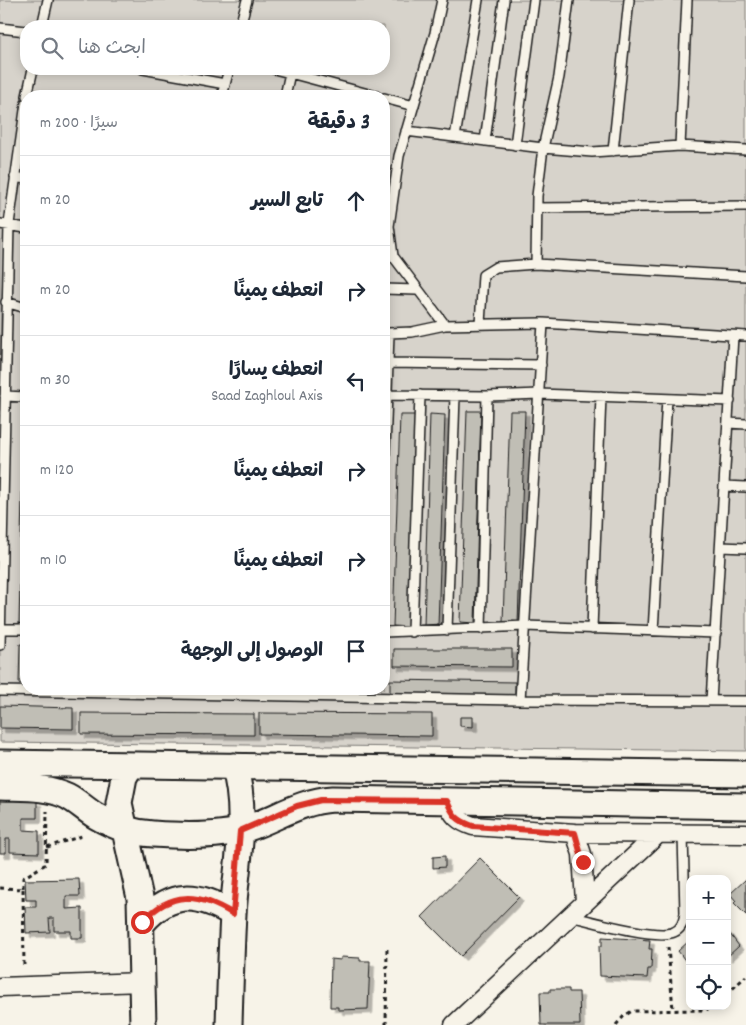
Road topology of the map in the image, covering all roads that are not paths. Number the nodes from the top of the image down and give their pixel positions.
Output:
1 (48, 0) edge
2 (247, 0) edge
3 (442, 0) edge
4 (478, 0) edge
5 (504, 0) edge
6 (534, 0) edge
7 (569, 0) edge
8 (630, 0) edge
9 (687, 0) edge
10 (43, 20) edge
11 (242, 20) edge
12 (0, 28) edge
13 (20, 30) edge
14 (32, 75) edge
15 (176, 75) edge
16 (227, 75) edge
17 (290, 75) edge
18 (296, 75) edge
19 (225, 84) junction
20 (29, 90) edge
21 (224, 90) edge
22 (286, 90) edge
23 (343, 90) edge
24 (390, 100) edge
25 (414, 106) junction
26 (406, 131) junction
27 (454, 137) junction
28 (485, 141) junction
29 (515, 144) junction
30 (20, 146) edge
31 (680, 146) junction
32 (543, 148) junction
33 (613, 150) junction
34 (746, 150) edge
35 (15, 177) junction
36 (20, 178) edge
37 (746, 206) edge
38 (537, 208) junction
39 (390, 219) edge
40 (5, 224) edge
41 (20, 227) edge
42 (390, 234) edge
43 (390, 255) edge
44 (393, 256) junction
45 (536, 264) junction
46 (746, 276) edge
47 (390, 289) edge
48 (416, 290) junction
49 (6, 302) junction
50 (20, 306) edge
51 (543, 323) junction
52 (480, 324) junction
53 (445, 325) junction
54 (390, 333) edge
55 (734, 336) junction
56 (746, 336) edge
57 (390, 363) edge
58 (541, 365) junction
59 (539, 394) junction
60 (390, 395) edge
61 (5, 396) junction
62 (420, 396) junction
63 (455, 396) junction
64 (486, 396) junction
65 (602, 396) junction
66 (20, 397) edge
67 (667, 399) junction
68 (730, 401) junction
69 (2, 419) edge
70 (728, 423) junction
71 (746, 424) edge
72 (2, 475) edge
73 (724, 486) junction
74 (746, 487) edge
75 (1, 543) edge
76 (721, 547) junction
77 (746, 548) edge
78 (525, 626) junction
79 (592, 628) junction
80 (0, 629) edge
81 (20, 629) edge
82 (481, 629) junction
83 (446, 630) junction
84 (653, 631) junction
85 (390, 632) edge
86 (412, 632) junction
87 (716, 633) junction
88 (0, 645) edge
89 (0, 691) edge
90 (20, 691) edge
91 (390, 694) edge
92 (520, 700) junction
93 (711, 701) junction
94 (746, 701) edge
95 (0, 763) edge
96 (131, 765) junction
97 (234, 766) junction
98 (746, 774) edge
99 (0, 787) edge
100 (447, 801) junction
101 (746, 806) edge
102 (120, 827) junction
103 (240, 831) junction
104 (575, 833) junction
105 (658, 834) junction
106 (746, 834) edge
107 (683, 835) junction
108 (585, 902) junction
109 (233, 914) junction
110 (570, 916) junction
111 (142, 922) junction
112 (143, 982) junction
113 (0, 987) edge
114 (143, 1025) edge
115 (229, 1025) edge
116 (454, 1025) edge

1 - 10 lane
2 - 11 lane
3 - 25 lane
4 - 27 lane
5 - 28 lane
6 - 29 lane
7 - 32 lane
8 - 33 lane
9 - 31 lane
12 - 13 lane
14 - 20 lane
15 - 19 lane
16 - 19 lane
17 - 22 lane
18 - 23 lane
19 - 21 lane
24 - 25 lane
25 - 26 lane
26 - 27 lane
26 - 39 lane
27 - 28 lane
28 - 29 lane
29 - 32 lane
30 - 35 lane
31 - 33 lane
31 - 34 lane
32 - 33 lane
32 - 38 lane
35 - 36 lane
35 - 40 lane
37 - 38 lane
38 - 45 lane
40 - 41 lane
40 - 49 lane
42 - 44 lane
43 - 44 lane
44 - 48 lane
45 - 46 lane
45 - 52 lane
47 - 48 lane
48 - 53 lane
49 - 50 lane
49 - 61 lane
51 - 52 lane
51 - 55 lane
51 - 58 lane
52 - 53 lane
53 - 54 lane
55 - 56 lane
55 - 68 lane
57 - 58 lane
58 - 59 lane
59 - 64 lane
59 - 65 lane
59 - 78 lane
60 - 62 lane
61 - 66 lane
61 - 69 lane
62 - 63 lane
62 - 86 lane
63 - 64 lane
63 - 83 lane
64 - 82 lane
65 - 67 lane
65 - 79 lane
67 - 68 lane
67 - 84 lane
68 - 70 lane
69 - 72 lane
70 - 71 lane
70 - 73 lane
72 - 75 lane
73 - 74 lane
73 - 76 lane
75 - 80 lane
76 - 77 lane
76 - 87 lane
78 - 79 lane
78 - 82 lane
78 - 92 lane
79 - 84 lane
80 - 81 lane
80 - 88 lane
82 - 83 lane
83 - 86 lane
84 - 87 lane
85 - 86 lane
87 - 93 lane
89 - 90 lane
91 - 92 lane
92 - 93 lane
93 - 94 lane
95 - 96 main road
96 - 97 main road
96 - 102 main road
97 - 98 main road
97 - 103 main road
99 - 102 main road
100 - 101 main road
100 - 103 main road
100 - 104 street
102 - 103 main road
102 - 111 main road
103 - 109 main road
104 - 105 street
104 - 108 street
105 - 107 street
105 - 108 street
106 - 107 street
107 - 110 lane
108 - 110 street
109 - 111 main road
109 - 115 main road
110 - 116 street
111 - 112 main road
112 - 113 street
112 - 114 main road

